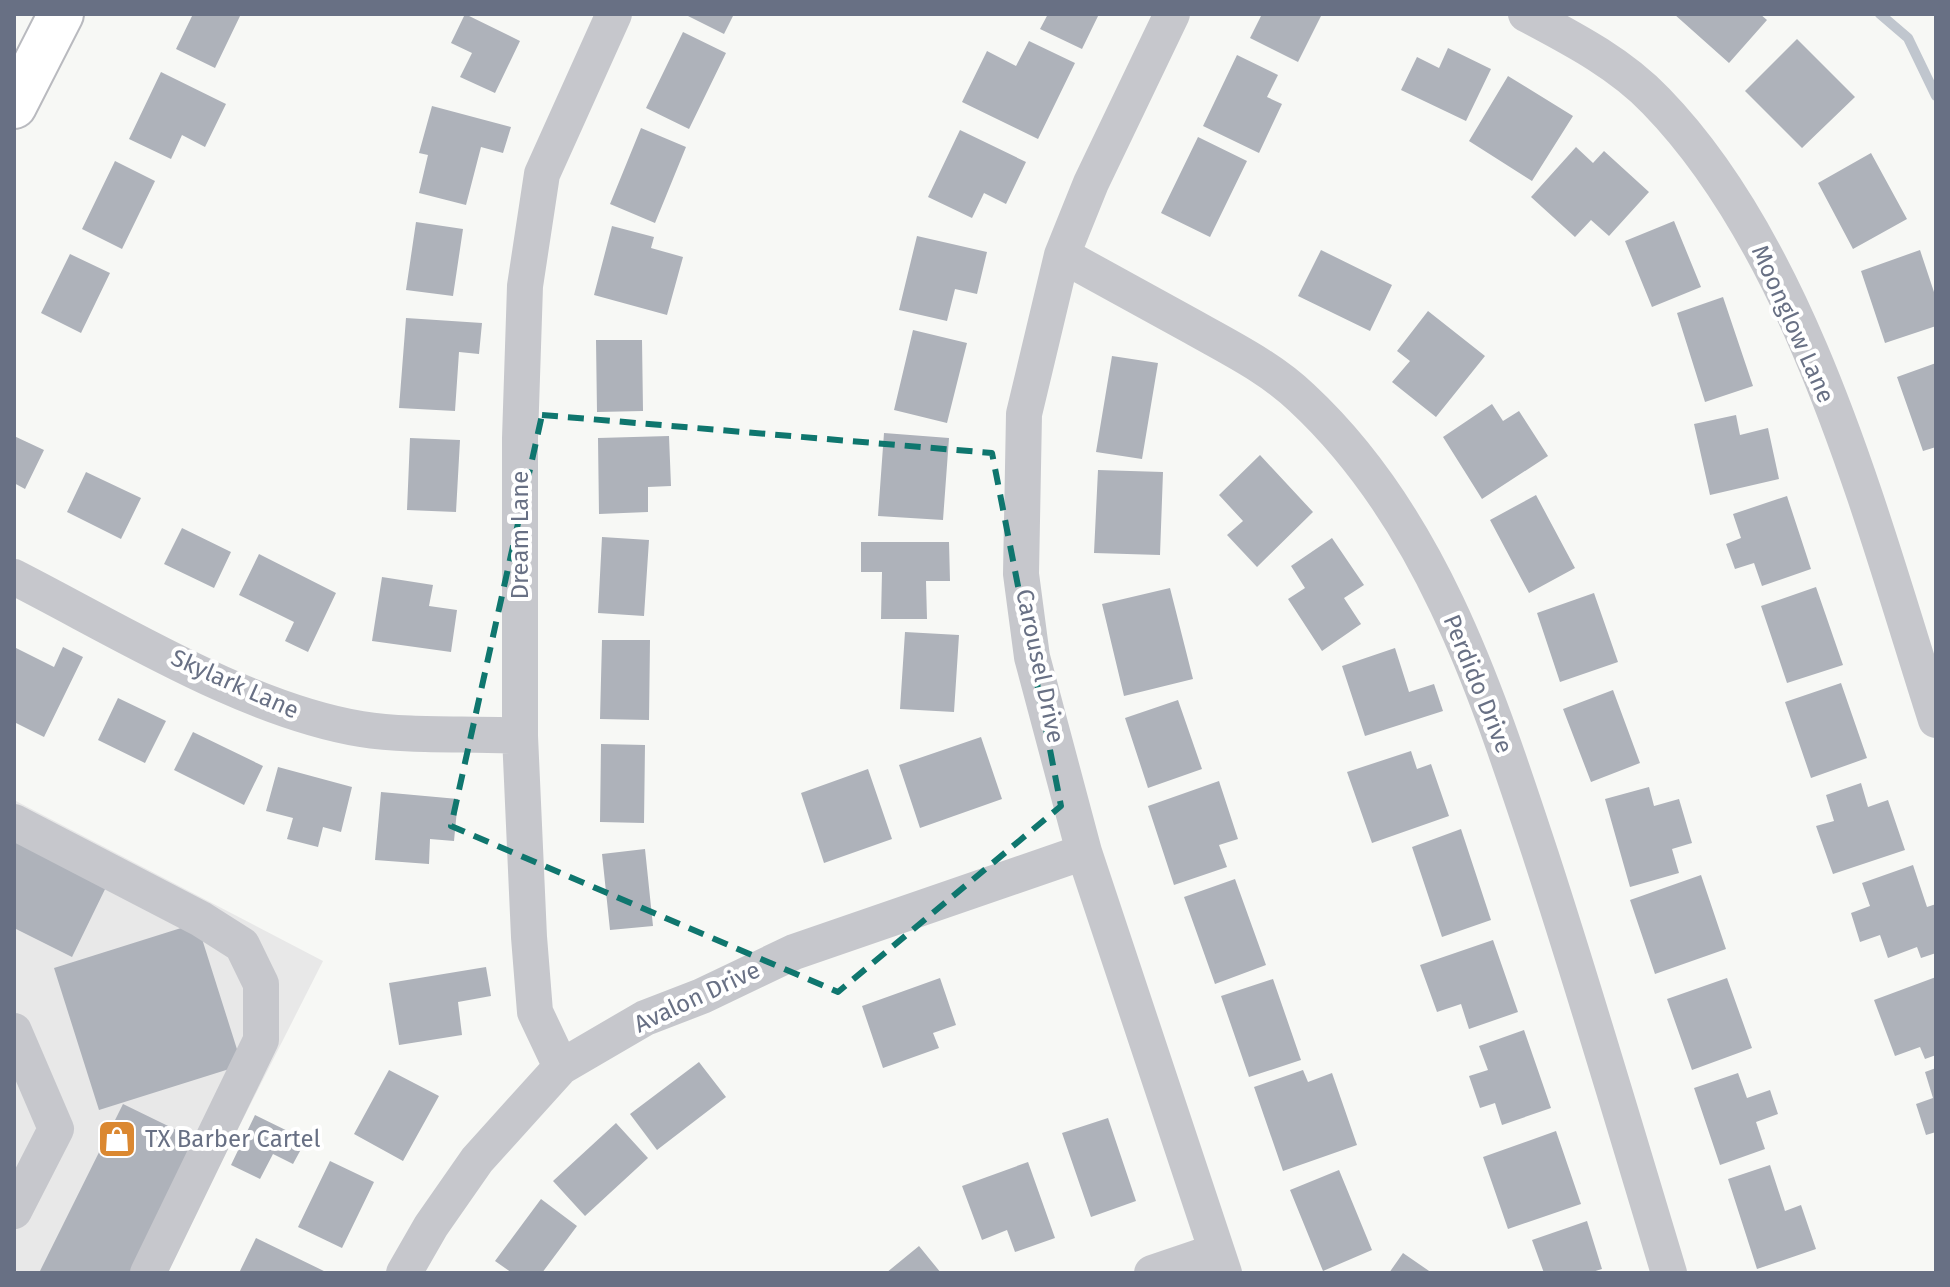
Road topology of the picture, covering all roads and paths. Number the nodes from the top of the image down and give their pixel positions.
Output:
1 (61, 14) edge
2 (614, 14) edge
3 (1172, 14) edge
4 (1526, 14) edge
5 (14, 106) edge
6 (1062, 255) junction
7 (14, 577) edge
8 (1936, 720) edge
9 (520, 736) junction
10 (14, 822) edge
11 (1084, 852) junction
12 (14, 1031) edge
13 (561, 1067) junction
14 (14, 1211) edge
15 (1219, 1263) edge
16 (148, 1273) edge
17 (404, 1273) edge
18 (1152, 1273) edge
19 (1669, 1273) edge

1 - 5 main road
2 - 9 street, Dream Lane
3 - 6 street, Carousel Drive
4 - 8 street, Moonglow Lane
6 - 11 street, Carousel Drive
6 - 19 street, Perdido Drive
7 - 9 street, Skylark Lane
9 - 13 street, Dream Lane
10 - 16 street
11 - 13 street, Avalon Drive
11 - 15 street, Carousel Drive
12 - 14 street
13 - 17 street, Avalon Drive
15 - 18 street

